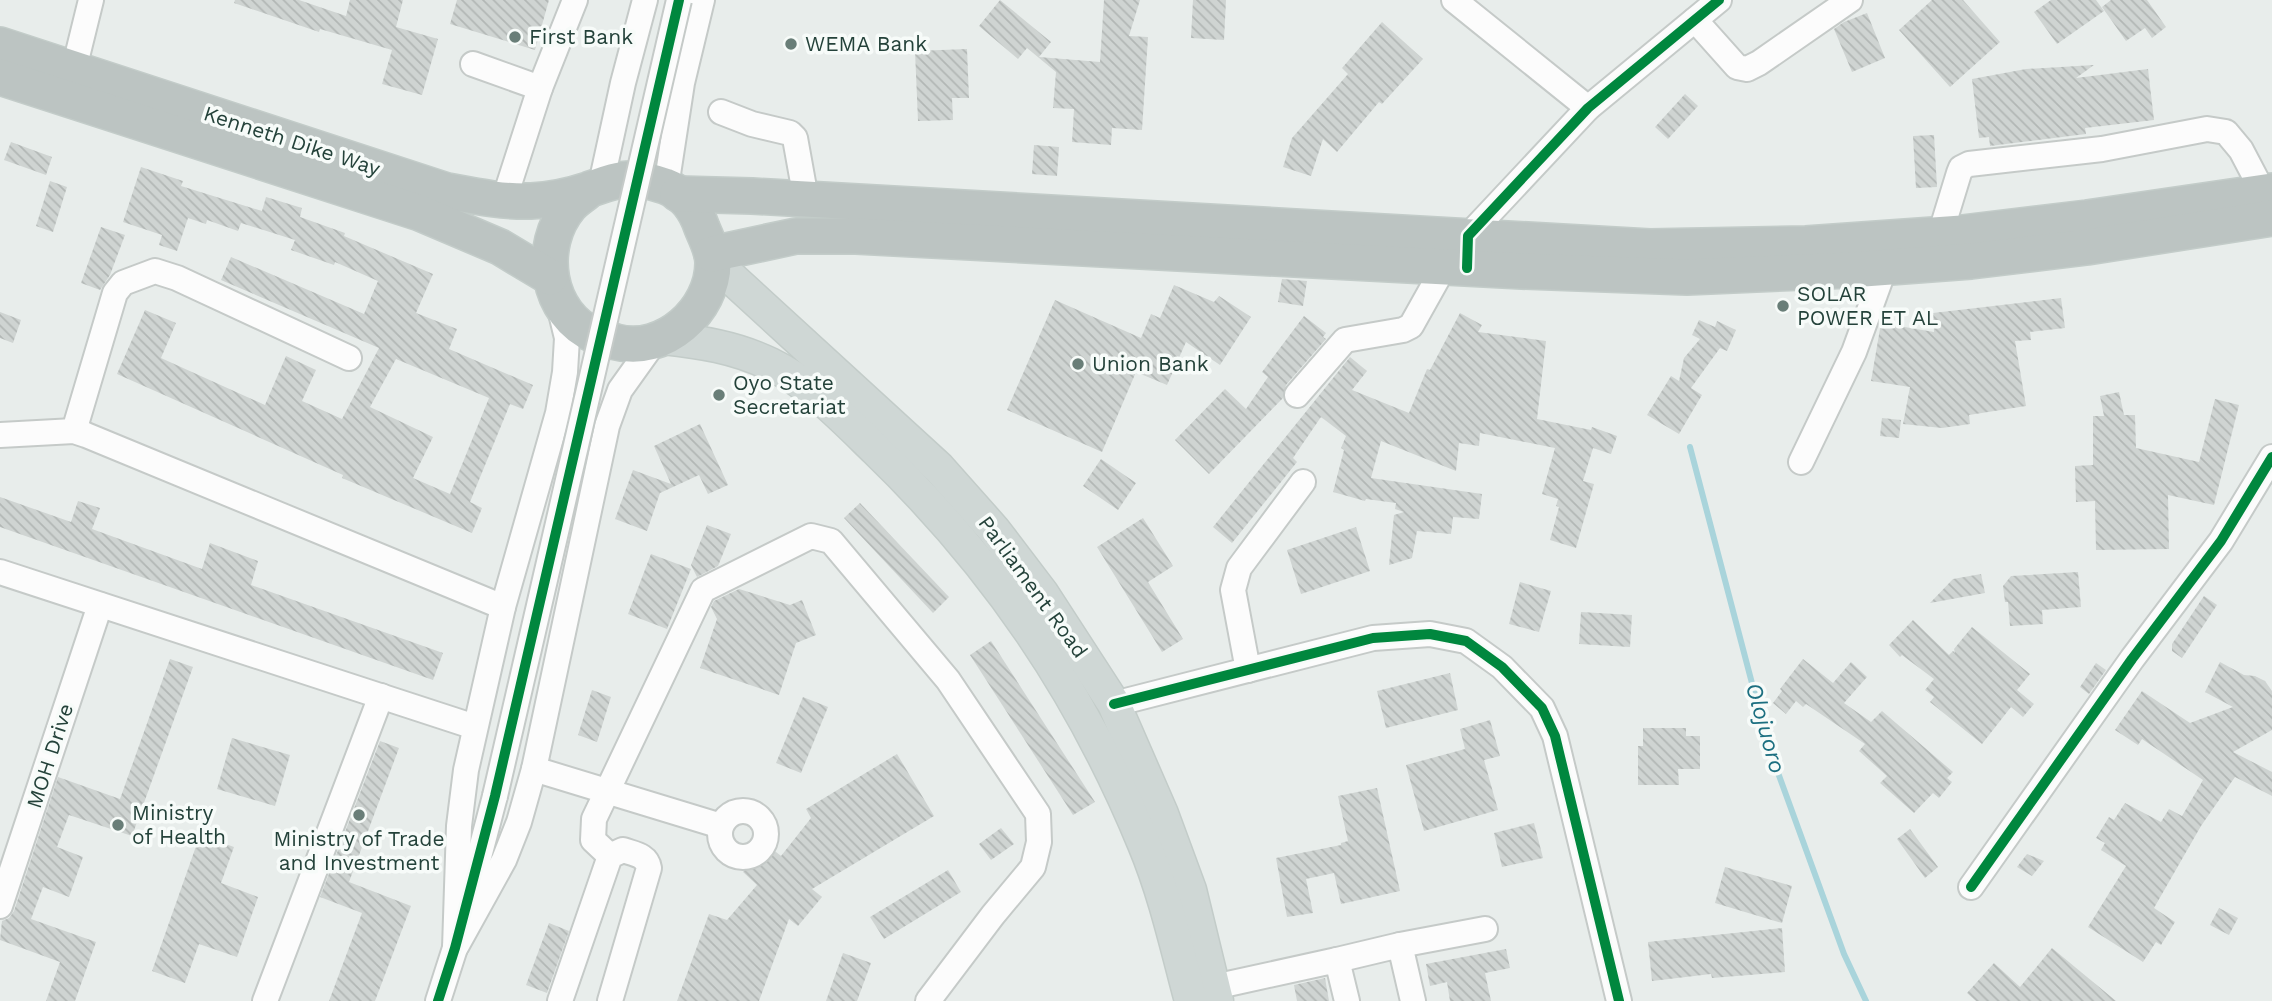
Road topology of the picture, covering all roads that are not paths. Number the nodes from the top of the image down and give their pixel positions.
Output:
1 (90, 0) edge
2 (575, 0) edge
3 (645, 0) edge
4 (679, 0) edge
5 (702, 0) edge
6 (1454, 0) edge
7 (1719, 0) edge
8 (1850, 0) edge
9 (1695, 20) junction
10 (0, 45) edge
11 (473, 64) dead end
12 (74, 69) junction
13 (0, 77) edge
14 (540, 88) junction
15 (1588, 108) junction
16 (721, 112) dead end
17 (596, 187) junction
18 (672, 190) junction
19 (806, 199) junction
20 (504, 200) junction
21 (2269, 200) edge
22 (1940, 235) junction
23 (1460, 257) junction
24 (713, 258) junction
25 (1885, 267) junction
26 (552, 284) junction
27 (659, 340) junction
28 (349, 358) dead end
29 (1297, 394) dead end
30 (74, 431) junction
31 (0, 435) edge
32 (2272, 457) edge
33 (1801, 462) dead end
34 (1303, 482) dead end
35 (0, 572) edge
36 (100, 605) junction
37 (503, 607) junction
38 (1248, 670) junction
39 (382, 696) junction
40 (1114, 704) junction
41 (475, 727) junction
42 (534, 769) junction
43 (609, 792) junction
44 (721, 826) dead end
45 (610, 856) junction
46 (1971, 887) dead end
47 (0, 906) edge
48 (1485, 929) dead end
49 (1401, 945) junction
50 (455, 948) junction
51 (1337, 960) junction
52 (1207, 996) edge
53 (932, 1000) edge
54 (265, 1001) edge
55 (438, 1001) edge
56 (560, 1001) edge
57 (610, 1001) edge
58 (1347, 1001) edge
59 (1413, 1001) edge
60 (1619, 1001) edge

1 - 12 street
2 - 14 street
3 - 17 street
4 - 50 street, bridge
5 - 18 street
6 - 15 street
7 - 9 street
8 - 9 street
9 - 15 street
10 - 12 highway, Kenneth Dike Way
11 - 14 street
12 - 20 highway, Kenneth Dike Way
13 - 26 highway, Kenneth Dike Way
14 - 20 street
15 - 23 street
16 - 19 street
17 - 18 highway
17 - 20 highway, Kenneth Dike Way
17 - 26 highway
18 - 19 highway
18 - 24 highway
19 - 23 highway
21 - 22 highway
21 - 22 street
21 - 25 highway
22 - 23 highway
23 - 24 highway
23 - 25 highway
23 - 29 street
24 - 27 highway
24 - 40 main road, Parliament Road
25 - 33 street
26 - 27 highway
26 - 37 street
27 - 42 street
27 - 52 main road, Parliament Road
28 - 30 street
30 - 31 street
30 - 37 street
32 - 46 street
34 - 38 street
35 - 36 street
36 - 39 street
36 - 47 street, MOH Drive
37 - 41 street
38 - 40 street
38 - 60 street
39 - 41 street
39 - 54 street
40 - 52 main road, Parliament Road
41 - 50 street
42 - 43 street
42 - 50 street
43 - 44 street
43 - 45 street
43 - 53 street
45 - 56 street
45 - 57 street
48 - 49 street
49 - 51 street
49 - 59 street
50 - 55 street
51 - 52 street
51 - 58 street

